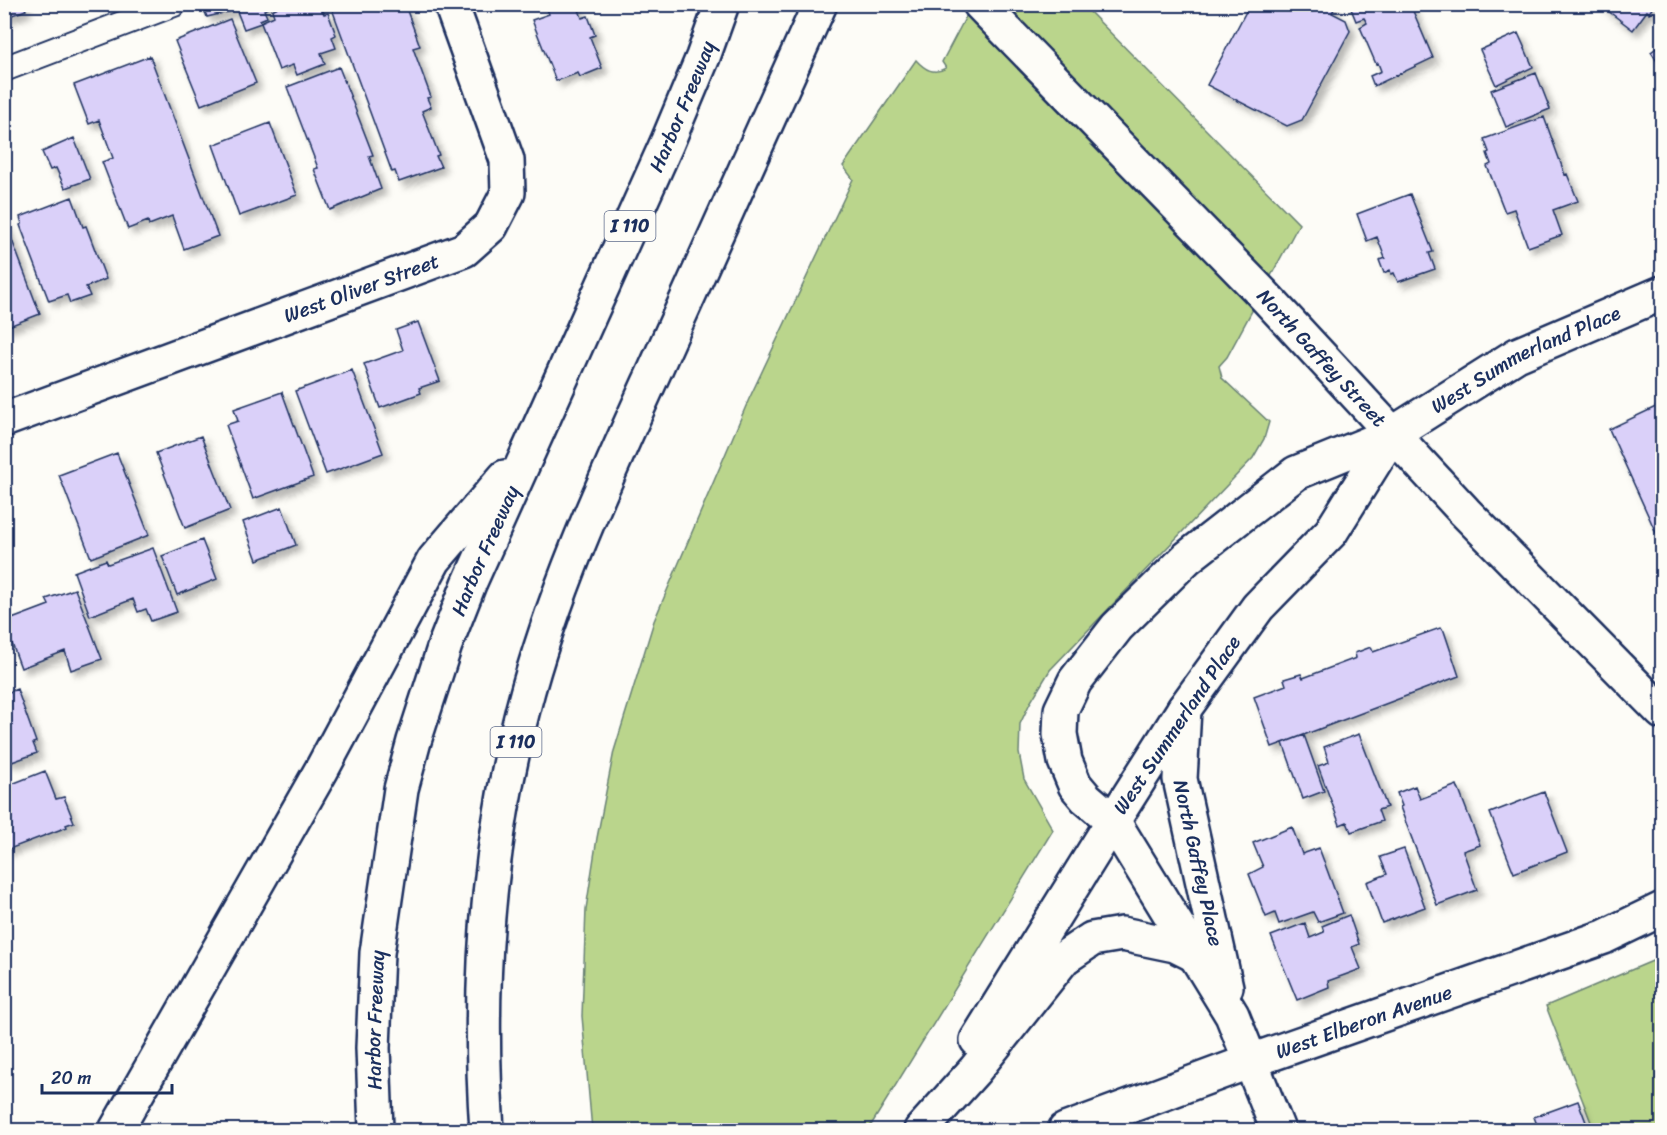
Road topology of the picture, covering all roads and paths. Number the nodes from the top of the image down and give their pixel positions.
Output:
1 (174, 4) edge
2 (450, 4) edge
3 (722, 4) edge
4 (820, 4) edge
5 (980, 4) edge
6 (4, 69) edge
7 (1662, 292) edge
8 (4, 420) edge
9 (1392, 434) junction
10 (531, 446) junction
11 (1184, 709) junction
12 (1662, 712) edge
13 (1113, 821) junction
14 (1662, 909) edge
15 (1197, 957) junction
16 (1232, 1015) junction
17 (1251, 1060) junction
18 (116, 1131) edge
19 (376, 1131) edge
20 (487, 1131) edge
21 (921, 1131) edge
22 (1065, 1131) edge
23 (1278, 1131) edge

1 - 6 lane
2 - 8 main road, West Oliver Street
3 - 10 main road, Harbor Freeway / I 110
4 - 20 main road, I 110
5 - 9 main road, North Gaffey Street
7 - 9 main road, West Summerland Place
9 - 11 main road, West Summerland Place
9 - 12 main road, North Gaffey Street
9 - 13 main road, West Summerland Place
10 - 18 main road
10 - 19 main road, Harbor Freeway / I 110
11 - 13 main road, West Summerland Place
11 - 16 main road, North Gaffey Place
13 - 15 main road, North Gaffey Place
13 - 21 main road
14 - 17 main road, West Elberon Avenue
15 - 16 main road, North Gaffey Place
15 - 21 main road
16 - 17 main road, North Gaffey Place
17 - 22 main road, West Elberon Avenue
17 - 23 main road, North Gaffey Place

